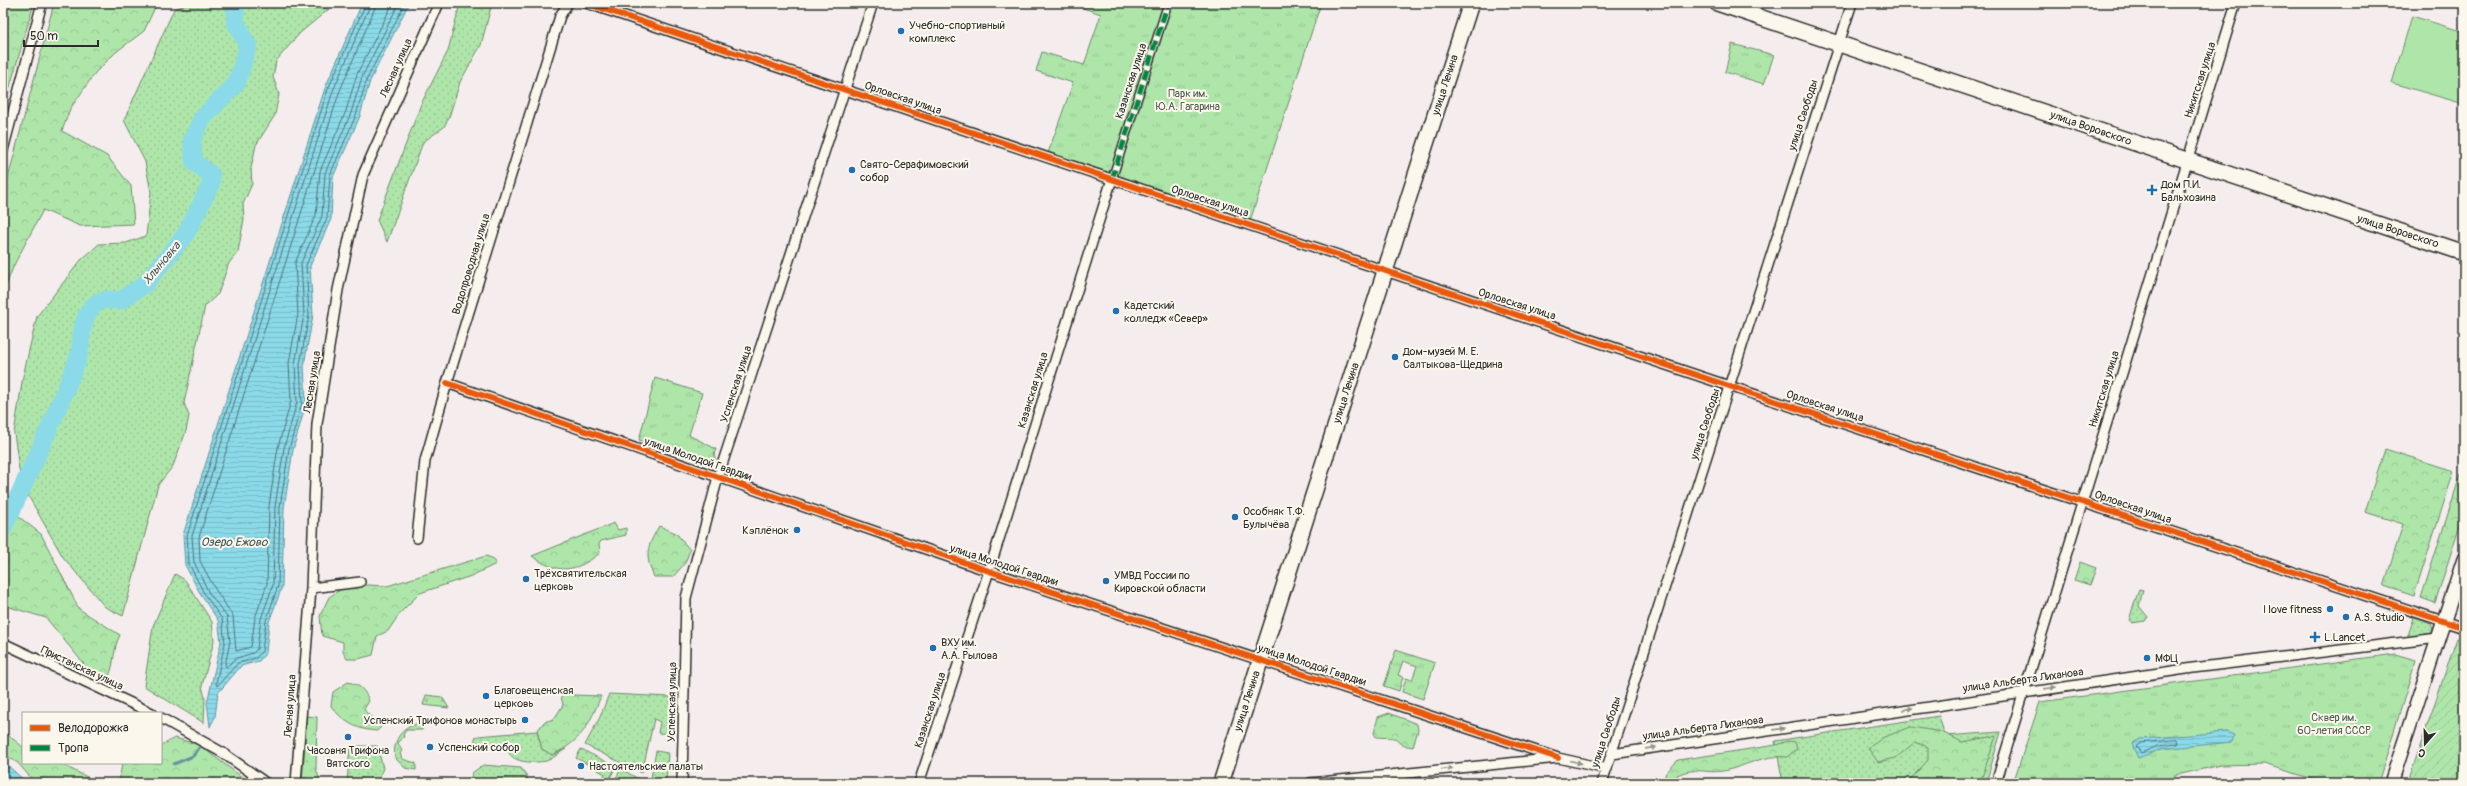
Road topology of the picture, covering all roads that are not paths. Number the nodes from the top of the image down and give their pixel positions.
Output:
1 (42, 3) edge
2 (439, 3) edge
3 (568, 3) edge
4 (586, 3) edge
5 (873, 3) edge
6 (1168, 3) edge
7 (1471, 3) edge
8 (1717, 3) edge
9 (1852, 3) edge
10 (2236, 3) edge
11 (1839, 43) junction
12 (844, 90) junction
13 (3, 150) edge
14 (2186, 160) junction
15 (1112, 179) junction
16 (2464, 253) edge
17 (1385, 270) junction
18 (447, 383) junction
19 (1729, 386) junction
20 (718, 477) junction
21 (2082, 501) junction
22 (417, 538) dead end
23 (2464, 559) edge
24 (989, 571) junction
25 (360, 582) dead end
26 (311, 588) junction
27 (2443, 623) junction
28 (2464, 628) edge
29 (2438, 638) junction
30 (3, 644) edge
31 (1261, 659) junction
32 (2024, 692) junction
33 (150, 712) edge
34 (162, 719) edge
35 (1612, 754) junction
36 (1558, 758) junction
37 (1607, 769) junction
38 (266, 783) edge
39 (296, 783) edge
40 (682, 783) edge
41 (919, 783) edge
42 (1221, 783) edge
43 (1310, 783) edge
44 (1602, 783) edge
45 (1996, 783) edge
46 (2391, 783) edge

1 - 13 street
2 - 26 street, Лесная улица
3 - 18 street, Водопроводная улица
4 - 12 street, Орловская улица
5 - 12 street, Успенская улица
6 - 15 street, Казанская улица
7 - 17 main road, улица Ленина
8 - 11 main road, улица Воровского
9 - 11 street, улица Свободы
10 - 14 street, Никитская улица
11 - 14 main road, улица Воровского
11 - 19 street, улица Свободы
12 - 15 street, Орловская улица
12 - 20 street, Успенская улица
14 - 16 main road, улица Воровского
14 - 21 street, Никитская улица
15 - 17 street, Орловская улица
15 - 24 street, Казанская улица
17 - 19 street, Орловская улица
17 - 31 main road, улица Ленина
18 - 20 street, улица Молодой Гвардии
18 - 22 street, Водопроводная улица
19 - 21 street, Орловская улица
19 - 35 street, улица Свободы
20 - 24 street, улица Молодой Гвардии
20 - 40 street, Успенская улица
21 - 27 street, Орловская улица
21 - 32 street, Никитская улица
23 - 27 main road
24 - 31 street, улица Молодой Гвардии
24 - 41 street, Казанская улица
25 - 26 street
26 - 39 street, Лесная улица
27 - 28 street, Орловская улица
27 - 29 main road
32 -> 29 street, улица Альберта Лиханова
29 - 46 main road
30 - 33 street, Пристанская улица
31 - 36 street, улица Молодой Гвардии
31 - 42 main road, улица Ленина
35 -> 32 street, улица Альберта Лиханова
32 - 45 street, Никитская улица
34 - 38 street
35 - 37 street, улица Свободы
36 -> 37 street
43 -> 36 street
37 - 44 street, улица Свободы

